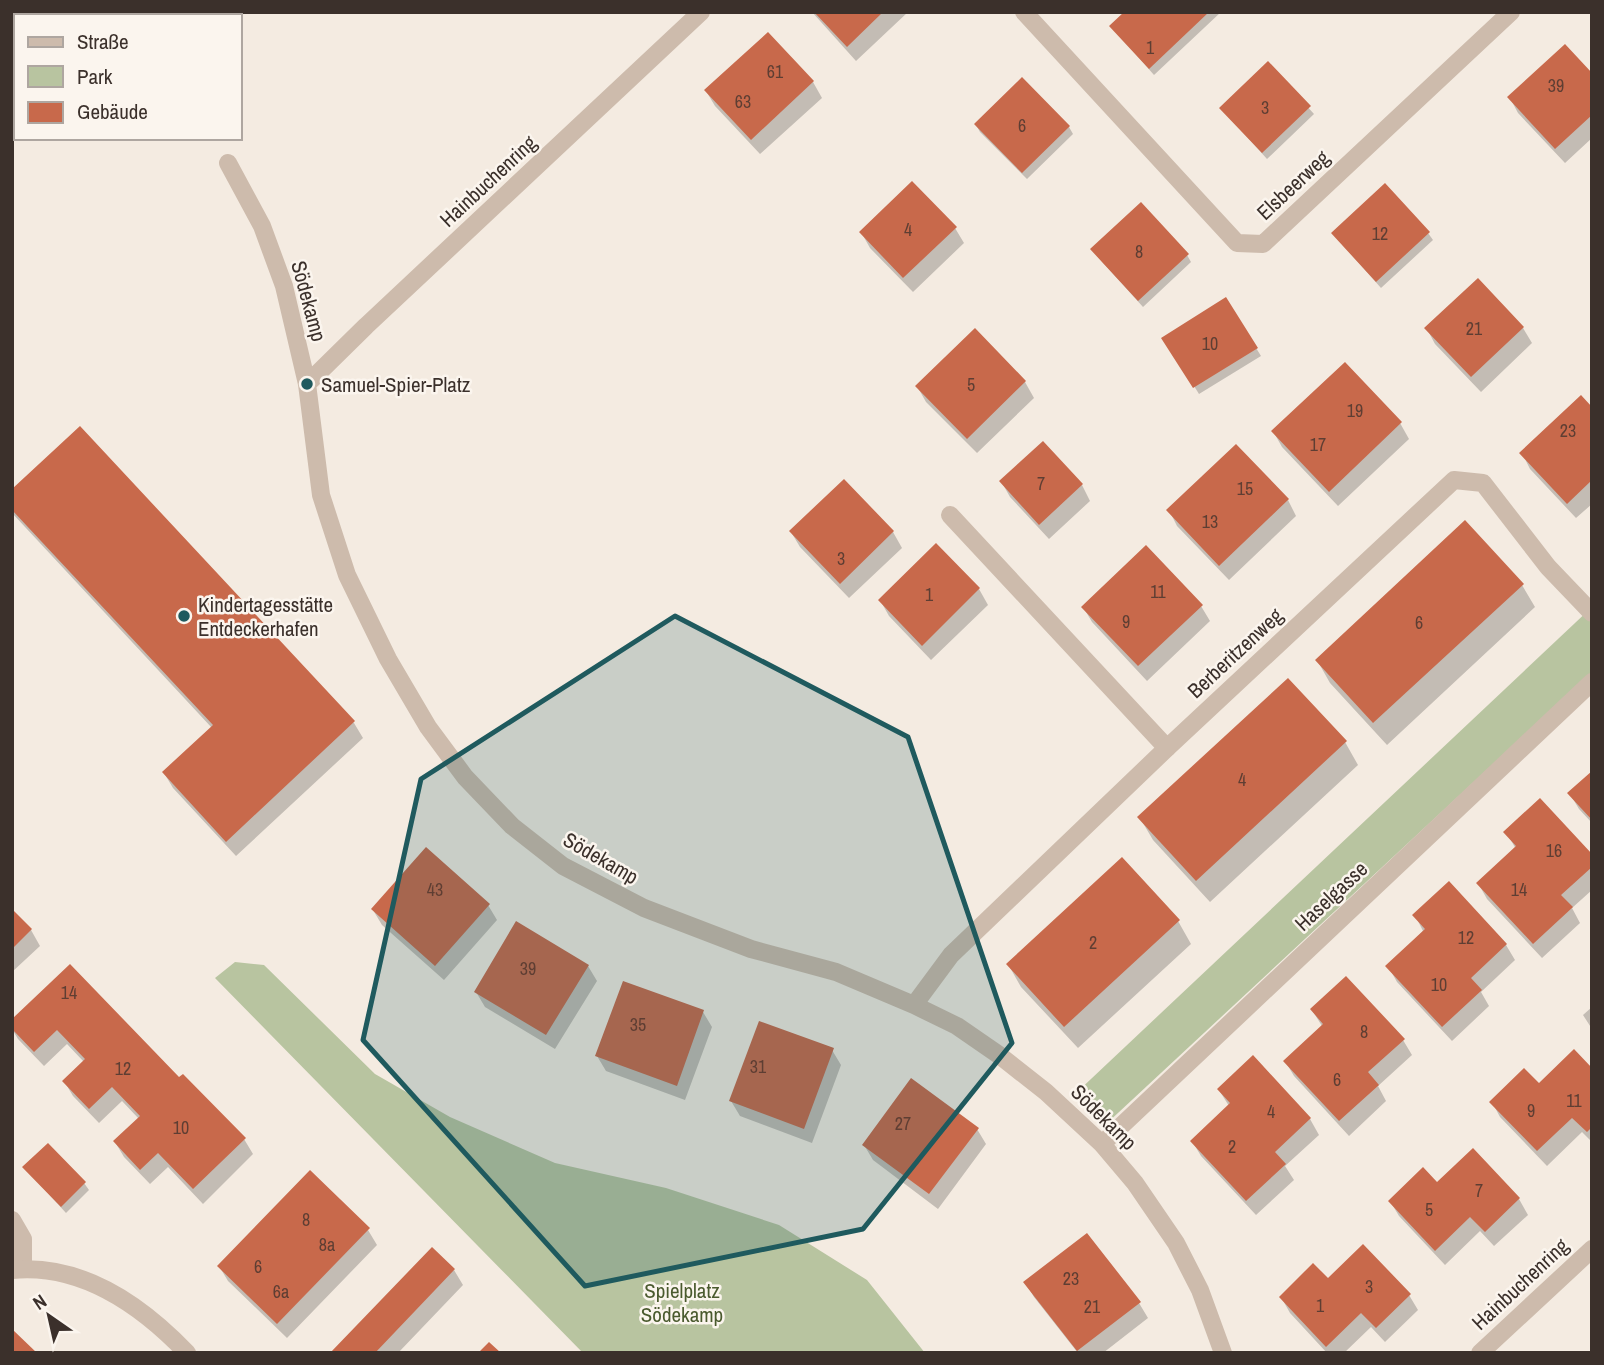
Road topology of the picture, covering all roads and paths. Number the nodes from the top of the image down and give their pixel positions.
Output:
1 (701, 12) edge
2 (1024, 12) edge
3 (1511, 12) edge
4 (228, 163) dead end
5 (307, 384) junction
6 (950, 515) dead end
7 (1592, 613) edge
8 (1592, 682) edge
9 (1167, 748) junction
10 (914, 1005) junction
11 (1102, 1144) junction
12 (12, 1220) edge
13 (1592, 1249) edge
14 (18, 1269) edge
15 (187, 1353) edge
16 (1223, 1353) edge
17 (1480, 1353) edge

1 - 5 street, Hainbuchenring
2 - 3 street, Elsbeerweg
4 - 5 street, Södekamp
5 - 10 street, Södekamp
6 - 9 street
7 - 9 street, Berberitzenweg
8 - 11 street, Haselgasse
9 - 10 street, Berberitzenweg
10 - 11 street, Södekamp
11 - 16 street, Södekamp
12 - 14 street
13 - 17 street, Hainbuchenring
14 - 15 street

